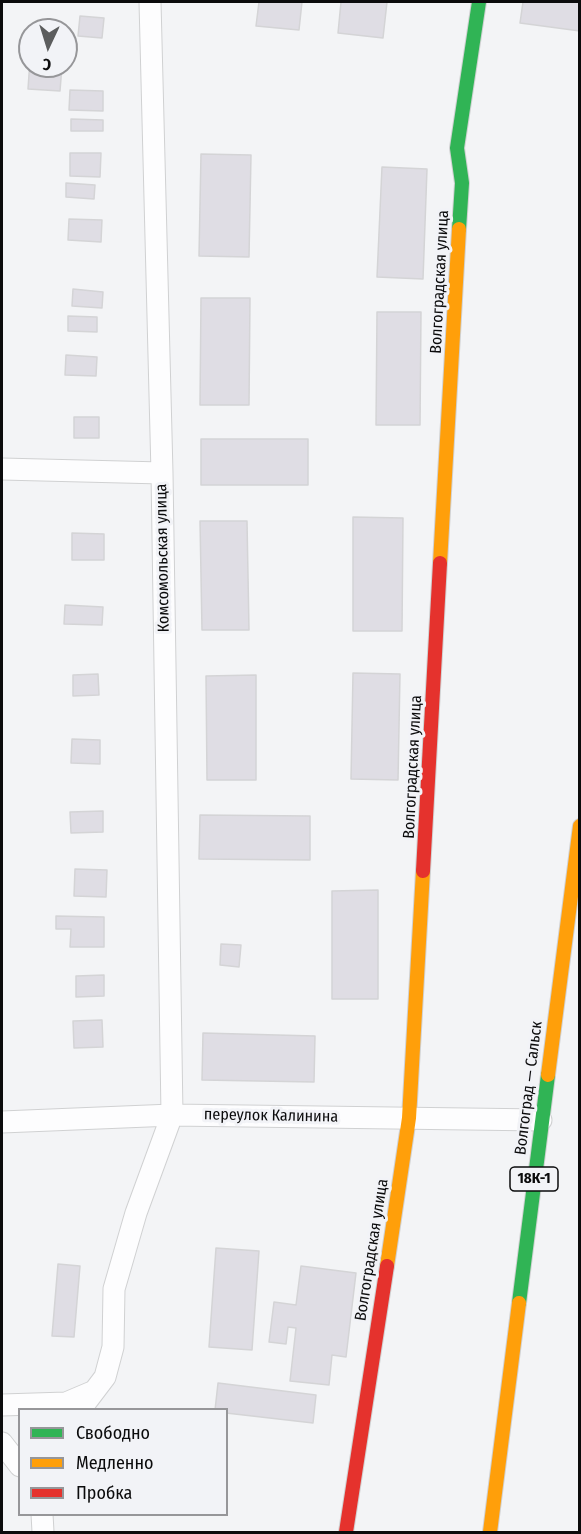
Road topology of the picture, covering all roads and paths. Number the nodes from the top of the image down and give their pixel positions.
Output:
1 (150, 2) edge
2 (478, 2) edge
3 (2, 469) edge
4 (162, 473) junction
5 (579, 826) edge
6 (172, 1114) junction
7 (409, 1118) junction
8 (541, 1120) junction
9 (2, 1122) edge
10 (94, 1391) junction
11 (2, 1405) edge
12 (81, 1408) edge
13 (2, 1443) edge
14 (18, 1463) edge
15 (42, 1516) edge
16 (43, 1533) edge
17 (346, 1533) edge
18 (490, 1533) edge

1 - 4 street, Комсомольская улица
2 - 7 street, Волгоградская улица
3 - 4 street
4 - 6 street, Комсомольская улица
5 - 8 street, Волгоград — Сальск / 18К-1
6 - 7 street, переулок Калинина
6 - 9 street, переулок Калинина
6 - 10 street
7 - 8 street, переулок Калинина
7 - 17 street, Волгоградская улица
8 - 18 street, Волгоград — Сальск / 18К-1
10 - 11 street
10 - 12 street
13 - 14 street
15 - 16 street

